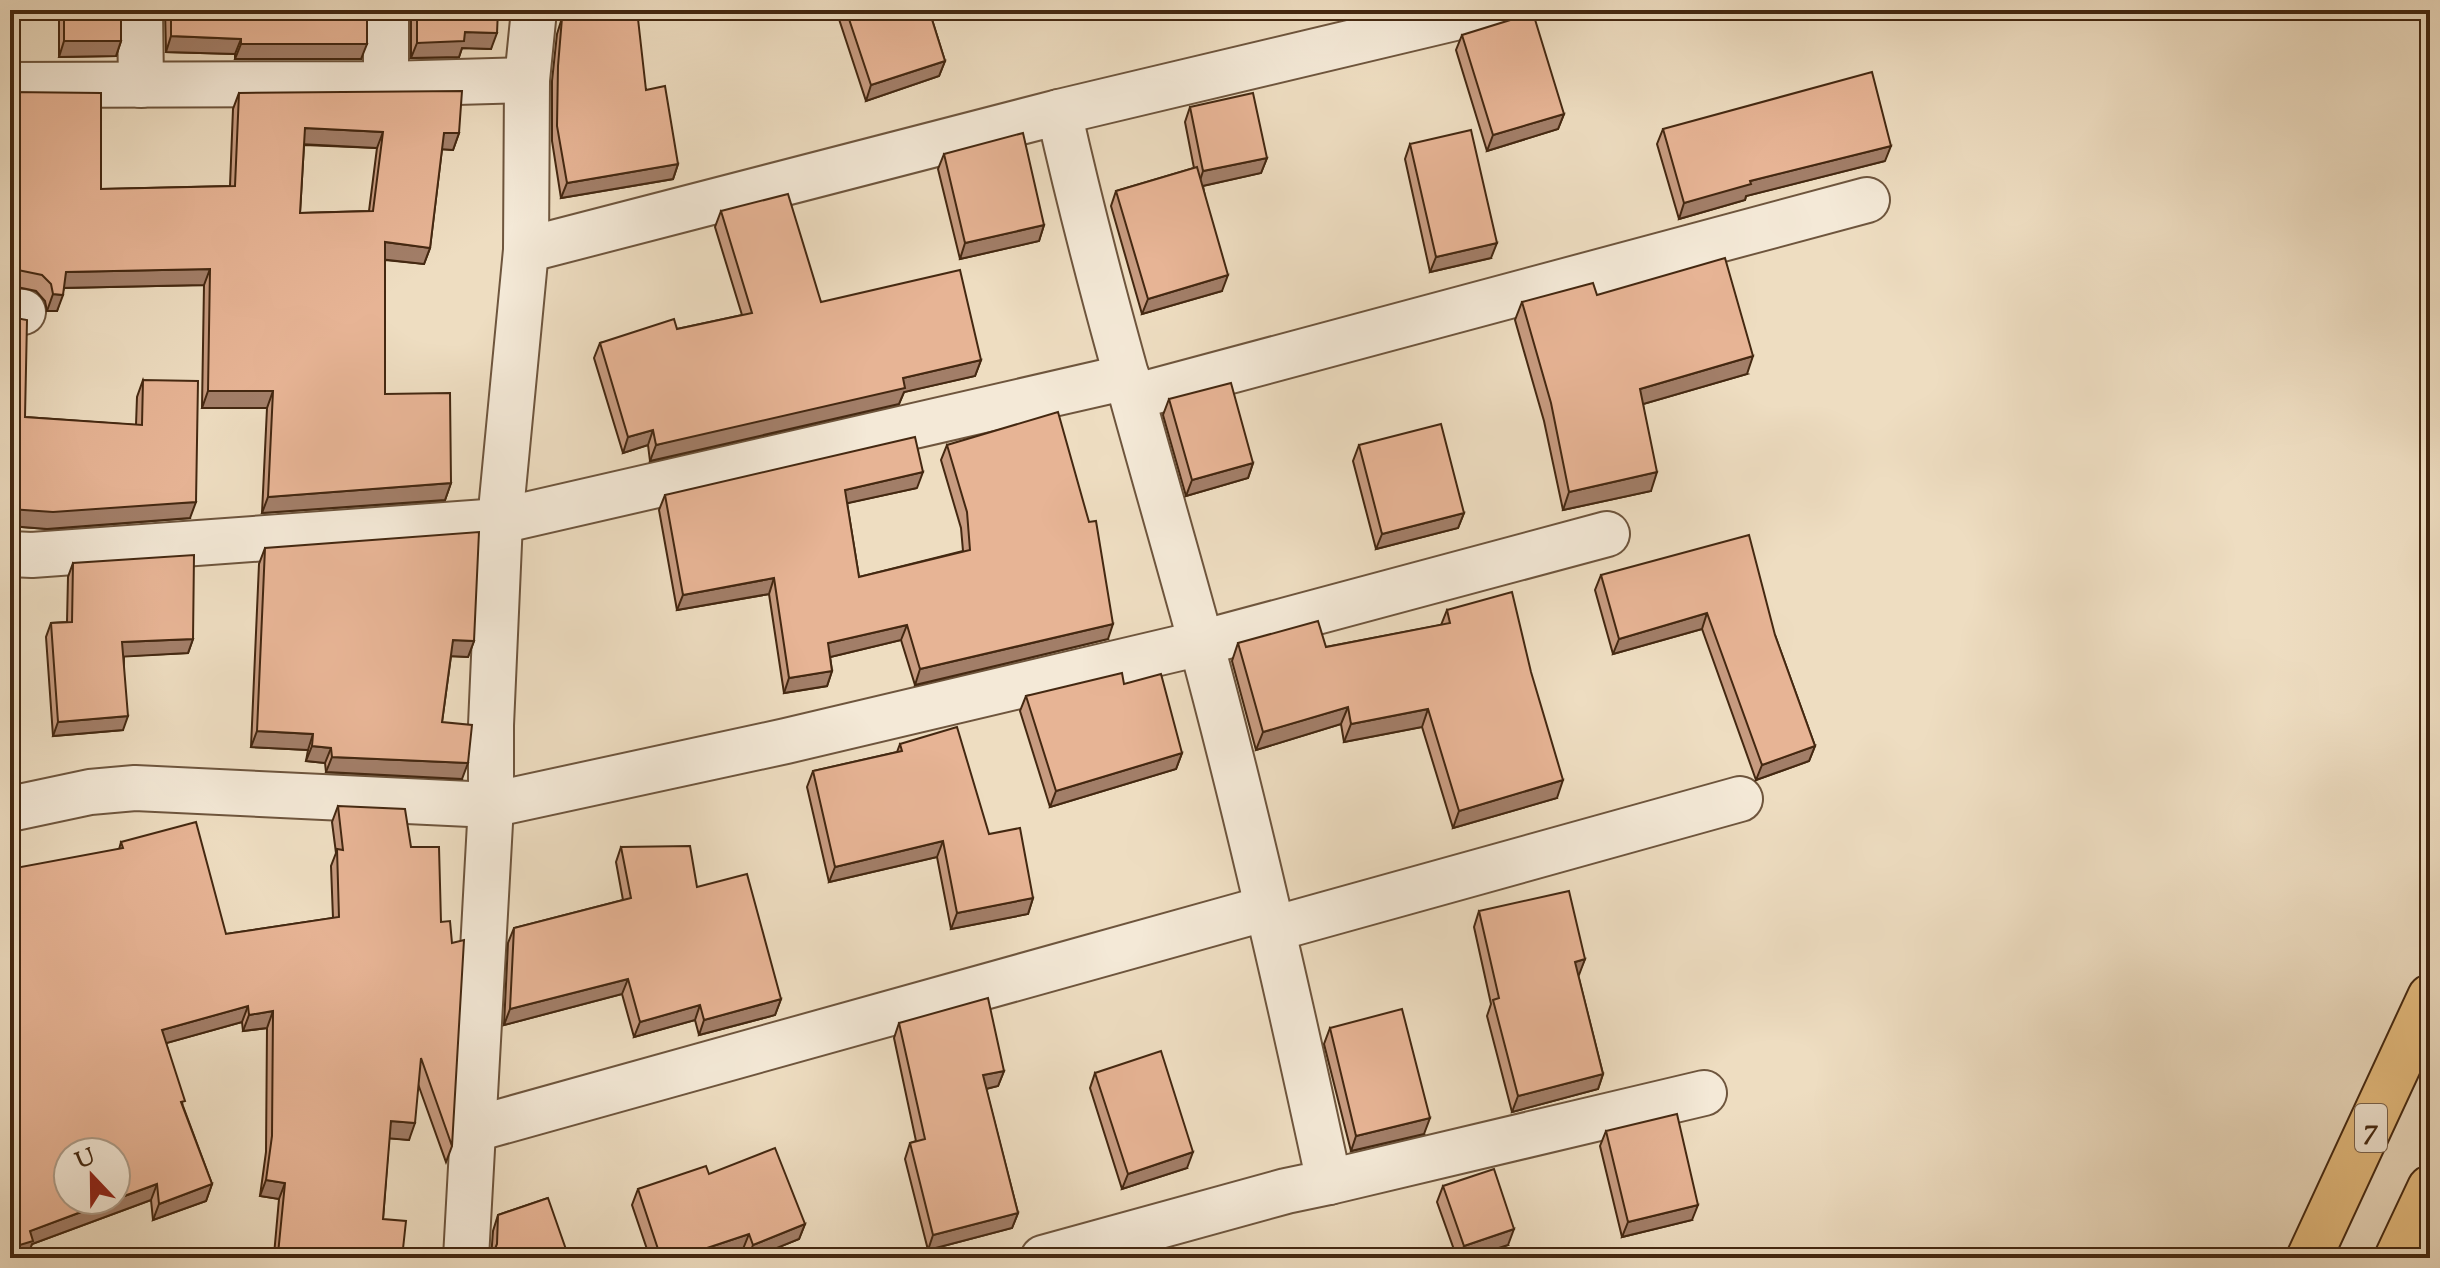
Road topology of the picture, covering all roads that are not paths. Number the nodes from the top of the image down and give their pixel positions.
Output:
1 (140, 10) edge
2 (386, 10) edge
3 (534, 10) edge
4 (1488, 10) edge
5 (527, 80) junction
6 (386, 84) junction
7 (10, 85) edge
8 (141, 85) junction
9 (1059, 112) junction
10 (1867, 200) dead end
11 (526, 250) junction
12 (1130, 387) junction
13 (500, 521) junction
14 (1607, 534) dead end
15 (10, 554) edge
16 (1201, 643) junction
17 (1740, 799) dead end
18 (491, 805) junction
19 (10, 809) edge
20 (1270, 918) junction
21 (2430, 997) edge
22 (1704, 1093) dead end
23 (475, 1129) junction
24 (1329, 1182) junction
25 (2430, 1188) edge
26 (466, 1258) edge
27 (1043, 1258) edge
28 (2309, 1258) edge
29 (2397, 1258) edge

1 - 8 street
2 - 6 street
3 - 5 street
4 - 9 street
5 - 6 street
5 - 11 street
6 - 8 street
7 - 8 street
9 - 11 street
9 - 12 street
10 - 12 street
11 - 13 street
12 - 13 street
12 - 16 street
13 - 15 street
13 - 18 street
14 - 16 street
16 - 18 street
16 - 20 street
17 - 20 street
18 - 19 street
18 - 23 street
20 - 23 street
20 - 24 street
21 - 28 highway, 7
22 - 24 street
23 - 26 street
24 - 27 street
25 - 29 highway

